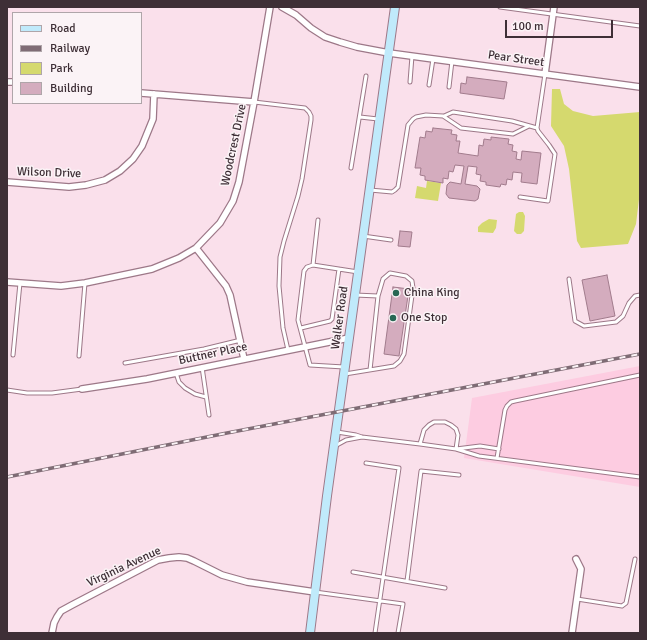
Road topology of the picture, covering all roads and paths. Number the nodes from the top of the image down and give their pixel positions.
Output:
1 (270, 7) edge
2 (282, 7) edge
3 (395, 7) edge
4 (500, 7) edge
5 (554, 7) edge
6 (553, 14) junction
7 (640, 26) edge
8 (389, 53) junction
9 (412, 56) junction
10 (433, 58) junction
11 (452, 61) junction
12 (545, 74) junction
13 (366, 76) dead end
14 (410, 82) dead end
15 (429, 85) dead end
16 (449, 87) dead end
17 (640, 87) edge
18 (142, 93) edge
19 (154, 94) junction
20 (254, 102) junction
21 (443, 116) junction
22 (360, 117) junction
23 (380, 119) junction
24 (529, 126) junction
25 (537, 128) junction
26 (352, 168) dead end
27 (7, 182) edge
28 (370, 190) junction
29 (520, 197) dead end
30 (318, 220) dead end
31 (363, 236) junction
32 (390, 240) dead end
33 (196, 248) junction
34 (313, 264) junction
35 (339, 269) junction
36 (358, 272) junction
37 (569, 280) dead end
38 (7, 282) edge
39 (20, 283) junction
40 (85, 283) junction
41 (355, 295) junction
42 (640, 295) edge
43 (378, 296) junction
44 (301, 328) junction
45 (349, 338) junction
46 (240, 340) junction
47 (305, 346) junction
48 (288, 350) junction
49 (13, 355) dead end
50 (79, 356) dead end
51 (244, 358) junction
52 (125, 362) dead end
53 (202, 367) junction
54 (344, 370) junction
55 (370, 370) junction
56 (176, 373) junction
57 (640, 375) edge
58 (82, 389) joint
59 (7, 390) edge
60 (206, 397) junction
61 (209, 415) dead end
62 (336, 432) junction
63 (362, 438) junction
64 (420, 444) junction
65 (333, 446) junction
66 (456, 449) junction
67 (499, 449) junction
68 (497, 458) junction
69 (366, 463) dead end
70 (459, 475) dead end
71 (640, 477) edge
72 (576, 559) dead end
73 (635, 559) dead end
74 (353, 572) dead end
75 (383, 577) junction
76 (407, 581) junction
77 (445, 588) dead end
78 (315, 592) junction
79 (577, 599) junction
80 (379, 601) junction
81 (52, 633) edge
82 (310, 633) edge
83 (374, 633) edge
84 (398, 633) edge
85 (572, 633) edge

1 - 20 street, Woodcrest Drive
2 - 8 street, Pear Street
3 - 8 street, Walker Road
4 - 6 lane
5 - 6 street
6 - 7 lane
6 - 12 street
8 - 9 street, Pear Street
8 - 23 street, Walker Road
9 - 10 street, Pear Street
9 - 14 lane
10 - 11 street, Pear Street
10 - 15 lane
11 - 12 street, Pear Street
11 - 16 lane
12 - 17 street, Pear Street
12 - 25 lane
13 - 22 lane
18 - 19 street
19 - 20 street
19 - 27 street, Wilson Drive
20 - 33 street, Woodcrest Drive
20 - 48 lane
21 - 24 lane
21 - 24 lane
21 - 28 lane
22 - 23 lane
22 - 26 lane
23 - 28 street, Walker Road
24 - 25 lane
25 - 29 lane
28 - 31 street, Walker Road
30 - 34 lane
31 - 32 lane
31 - 36 street, Walker Road
33 - 40 street, Woodcrest Drive
33 - 46 street
34 - 35 lane
34 - 44 lane
35 - 36 lane
35 - 44 lane
36 - 41 street, Walker Road
37 - 42 lane
38 - 39 street, Woodcrest Drive
39 - 40 street, Woodcrest Drive
39 - 49 lane
40 - 50 lane
41 - 43 lane
41 - 45 street, Walker Road
43 - 55 lane
43 - 55 lane
44 - 47 lane
45 - 47 street, Buttner Place
45 - 54 street, Walker Road
46 - 51 street
46 - 52 lane
47 - 48 street, Buttner Place
47 - 54 lane
48 - 51 street, Buttner Place
51 - 53 street, Buttner Place
53 - 56 street, Buttner Place
53 - 60 lane
54 - 55 lane
54 - 62 street, Walker Road
56 - 58 street, Buttner Place
56 - 60 lane
57 - 67 lane
58 - 59 lane
60 - 61 lane
62 - 63 lane
62 - 65 street, Walker Road
63 - 64 lane
63 - 65 lane
64 - 66 lane
64 - 66 lane
65 - 78 street, Walker Road
66 - 67 lane
66 - 68 lane
67 - 68 lane
68 - 71 lane
69 - 75 lane
70 - 76 lane
72 - 79 street
73 - 79 lane
74 - 75 lane
75 - 76 lane
75 - 80 lane
76 - 77 lane
78 - 80 lane
78 - 81 street, Virginia Avenue
78 - 82 street, Walker Road
79 - 85 street
80 - 83 lane
80 - 84 lane

